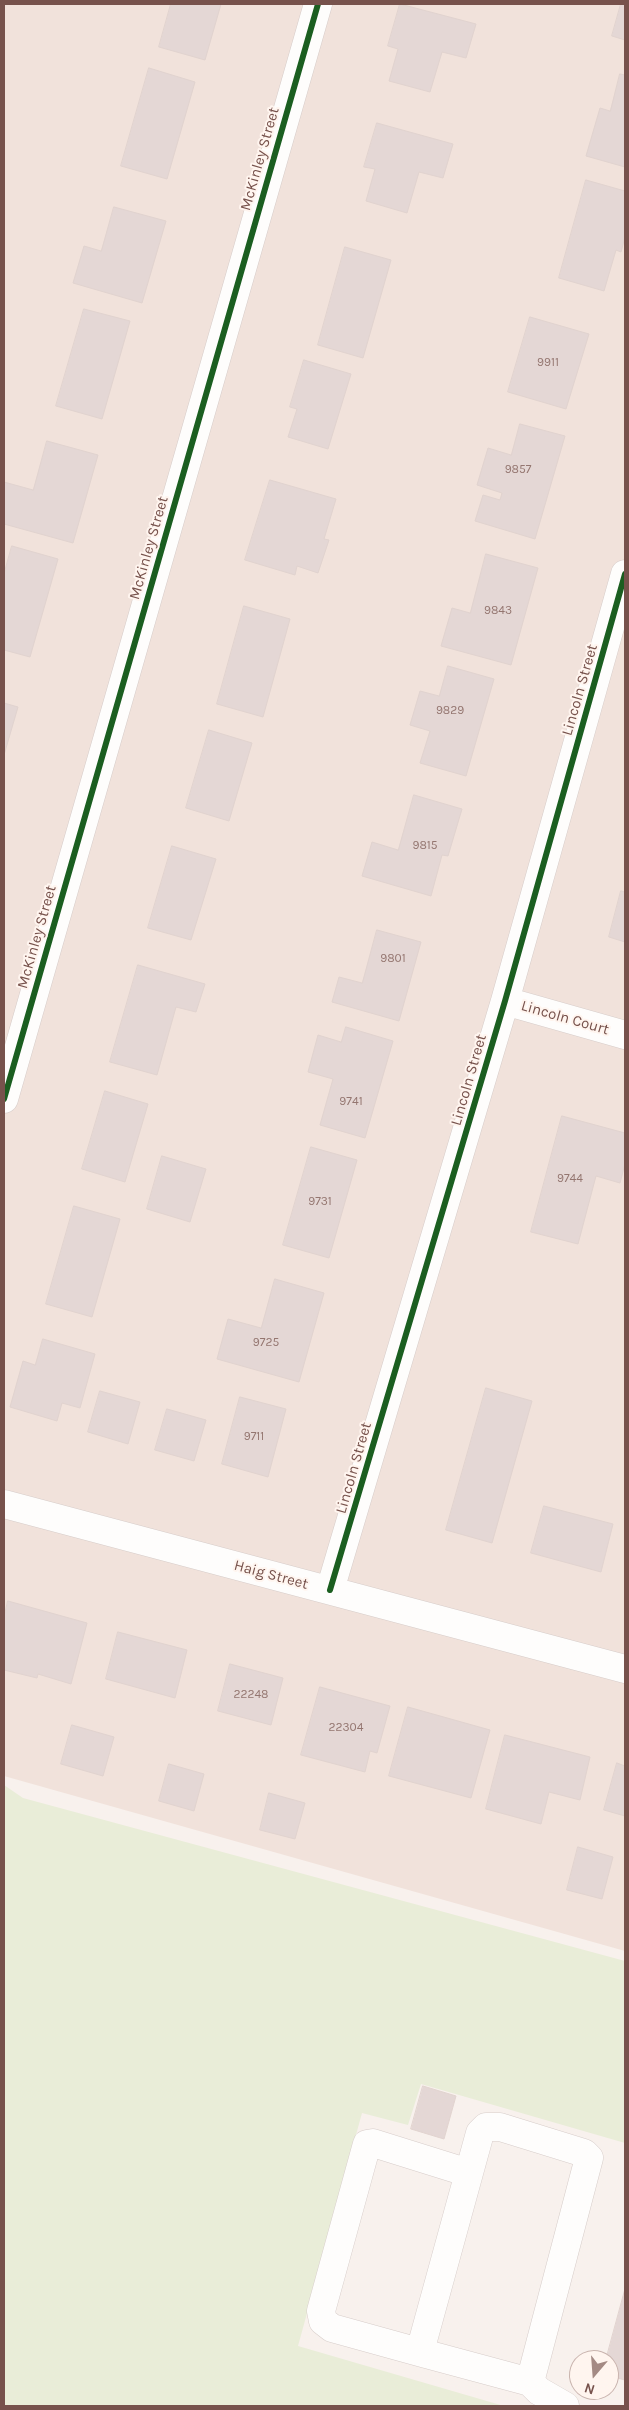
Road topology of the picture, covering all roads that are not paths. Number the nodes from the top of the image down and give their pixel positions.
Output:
1 (318, 4) edge
2 (625, 574) edge
3 (505, 1001) junction
4 (625, 1035) edge
5 (4, 1099) edge
6 (4, 1504) edge
7 (330, 1590) junction
8 (625, 1669) edge
9 (469, 2173) junction
10 (426, 2354) junction
11 (530, 2382) junction
12 (565, 2406) edge

1 - 5 street, McKinley Street
2 - 3 street, Lincoln Street
3 - 4 street, Lincoln Court
3 - 7 street, Lincoln Street
6 - 7 street, Haig Street
7 - 8 street, Haig Street
9 - 10 street
9 - 10 street
9 - 11 street
10 - 11 street
11 - 12 street

